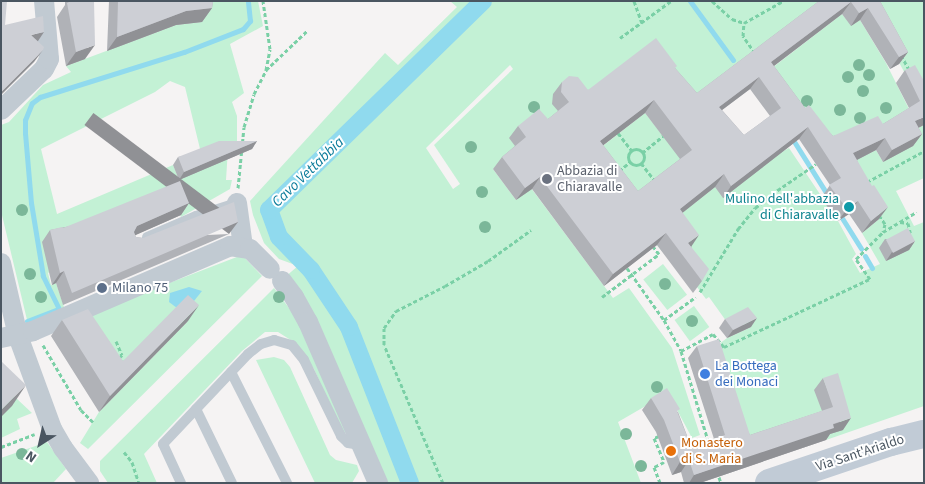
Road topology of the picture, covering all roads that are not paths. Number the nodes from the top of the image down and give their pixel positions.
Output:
1 (44, 1) edge
2 (1, 110) edge
3 (237, 203) joint
4 (141, 240) edge
5 (243, 247) junction
6 (1, 263) edge
7 (6, 315) edge
8 (9, 337) edge
9 (231, 372) junction
10 (196, 410) junction
11 (924, 434) edge
12 (362, 444) junction
13 (89, 483) edge
14 (181, 483) edge
15 (232, 483) edge
16 (287, 483) edge
17 (378, 483) edge
18 (769, 483) edge

1 - 2 street
3 - 4 lane
3 - 5 street
5 - 8 street
5 - 12 street
6 - 7 street
7 - 8 street
8 - 13 street
9 - 10 lane
9 - 12 lane
9 - 16 lane
10 - 14 lane
10 - 15 lane
11 - 18 street, Via Sant'Arialdo
12 - 17 street

